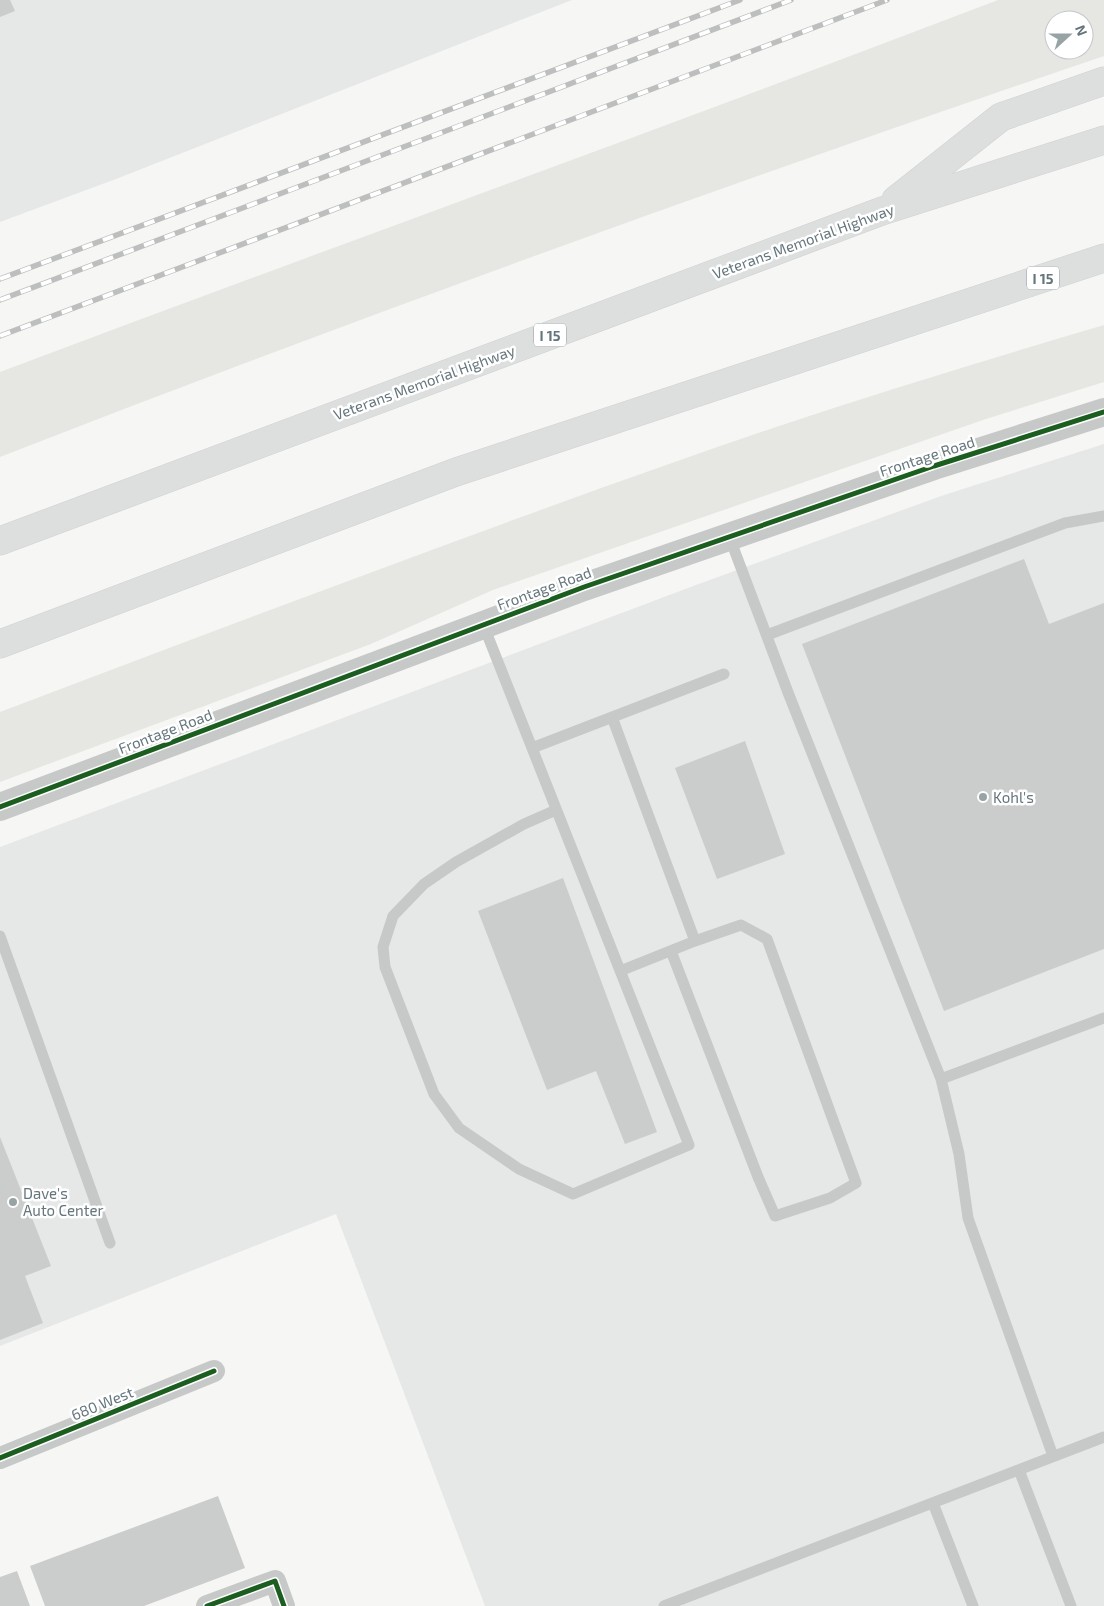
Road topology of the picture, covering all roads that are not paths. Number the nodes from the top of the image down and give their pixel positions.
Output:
1 (1104, 81) edge
2 (1104, 140) edge
3 (882, 211) junction
4 (1104, 258) edge
5 (1104, 271) edge
6 (982, 299) junction
7 (1104, 412) edge
8 (1104, 516) edge
9 (729, 536) junction
10 (0, 540) edge
11 (482, 624) junction
12 (767, 635) junction
13 (0, 644) edge
14 (724, 674) dead end
15 (612, 717) junction
16 (532, 748) junction
17 (0, 807) edge
18 (556, 810) junction
19 (0, 936) edge
20 (696, 941) junction
21 (671, 951) junction
22 (620, 971) junction
23 (1104, 1018) edge
24 (941, 1079) junction
25 (110, 1243) dead end
26 (214, 1371) dead end
27 (1104, 1437) edge
28 (1053, 1456) junction
29 (0, 1458) edge
30 (1019, 1470) junction
31 (933, 1503) junction
32 (207, 1606) edge
33 (284, 1606) edge
34 (664, 1606) edge
35 (973, 1606) edge
36 (1071, 1606) edge

1 - 3 highway
2 - 3 highway, Veterans Memorial Highway / I 15
3 - 10 highway, Veterans Memorial Highway / I 15
4 - 6 highway, I 15
5 - 6 highway
6 - 13 highway, I 15
7 - 9 street, Frontage Road
8 - 12 lane
9 - 11 street, Frontage Road
9 - 12 lane
11 - 16 lane
11 - 17 street, Frontage Road
12 - 24 lane
14 - 15 lane
15 - 16 lane
15 - 20 lane
16 - 18 lane
18 - 22 lane
18 - 22 lane
19 - 25 lane
20 - 21 lane
20 - 21 lane
21 - 22 lane
23 - 24 lane
24 - 28 lane
26 - 29 street, 680 West
27 - 28 lane
28 - 30 lane
30 - 31 lane
30 - 36 lane
31 - 34 lane
31 - 35 lane
32 - 33 street

